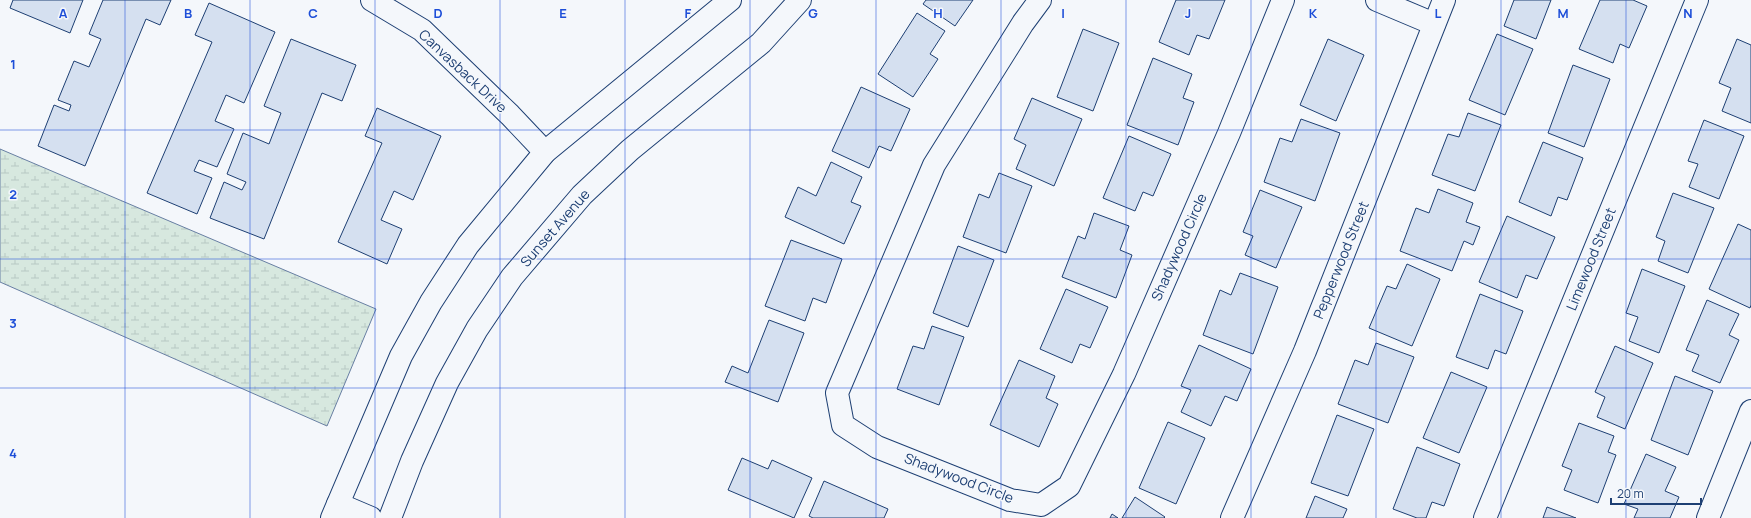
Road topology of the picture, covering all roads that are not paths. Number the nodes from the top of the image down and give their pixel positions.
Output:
1 (372, 0) edge
2 (730, 0) edge
3 (800, 0) edge
4 (1040, 0) edge
5 (1283, 0) edge
6 (1377, 0) edge
7 (1444, 0) edge
8 (1697, 0) edge
9 (1434, 24) junction
10 (545, 152) junction
11 (1751, 411) edge
12 (335, 511) edge
13 (371, 518) edge
14 (390, 518) edge
15 (1232, 518) edge
16 (1484, 518) edge
17 (1708, 518) edge

1 - 10 street, Canvasback Drive
2 - 10 street
3 - 14 street, Sunset Avenue
4 - 5 street, Shadywood Circle
6 - 9 street
7 - 9 street, Pepperwood Street
8 - 16 street, Limewood Street
9 - 15 street, Pepperwood Street
10 - 12 street
11 - 17 street
12 - 13 street

